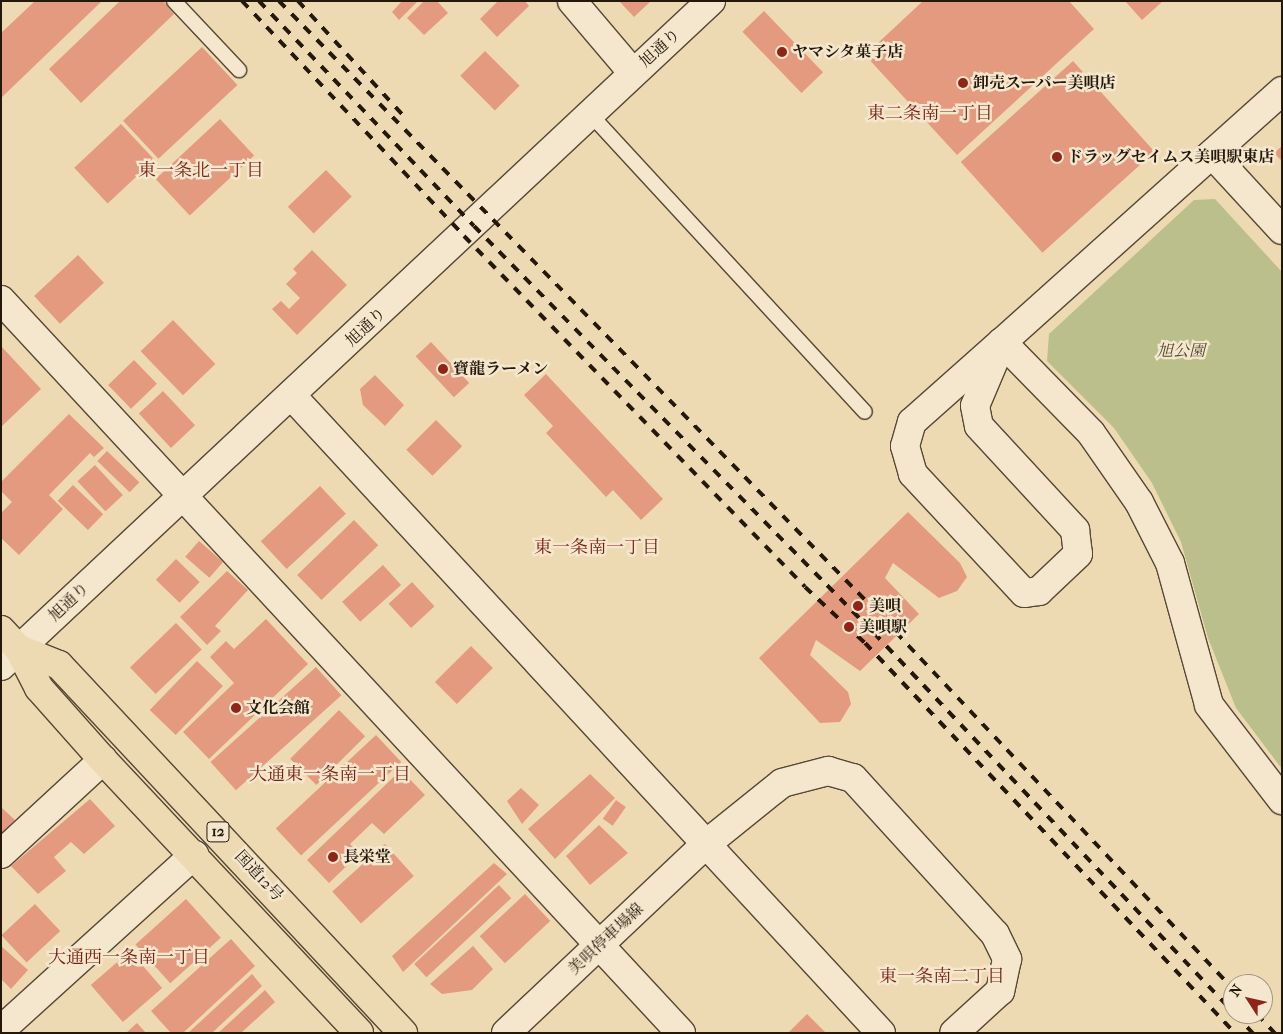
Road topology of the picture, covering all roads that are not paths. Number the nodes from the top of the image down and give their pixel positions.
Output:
1 (174, 1) edge
2 (572, 1) edge
3 (711, 1) edge
4 (239, 70) dead end
5 (633, 73) junction
6 (1282, 91) edge
7 (590, 114) junction
8 (1212, 154) junction
9 (1282, 230) edge
10 (1, 300) edge
11 (1002, 342) junction
12 (291, 394) junction
13 (865, 412) dead end
14 (184, 494) junction
15 (7, 649) edge
16 (103, 760) junction
17 (1282, 800) edge
18 (705, 845) junction
19 (1, 854) edge
20 (194, 855) junction
21 (599, 946) junction
22 (1, 1030) edge
23 (359, 1033) edge
24 (403, 1033) edge
25 (506, 1033) edge
26 (681, 1033) edge
27 (881, 1033) edge
28 (954, 1033) edge

1 - 4 lane
2 - 5 street
3 - 5 street, 旭通り
5 - 7 street, 旭通り
6 - 8 street
7 - 12 street, 旭通り
7 - 13 lane
8 - 9 street
8 - 11 street
10 - 14 street
11 - 11 street
11 - 17 street
12 - 14 street, 旭通り
12 - 18 street
14 - 15 street, 旭通り
14 - 21 street
15 - 16 highway, 国道12号 / 12
15 - 24 highway, 国道12号 / 12
16 - 19 street
16 - 20 highway, 国道12号 / 12
18 - 21 street, 美唄停車場線
18 - 27 street
18 - 28 street, 美唄停車場線
20 - 22 street
20 - 23 highway, 国道12号 / 12
21 - 25 street, 美唄停車場線
21 - 26 street

